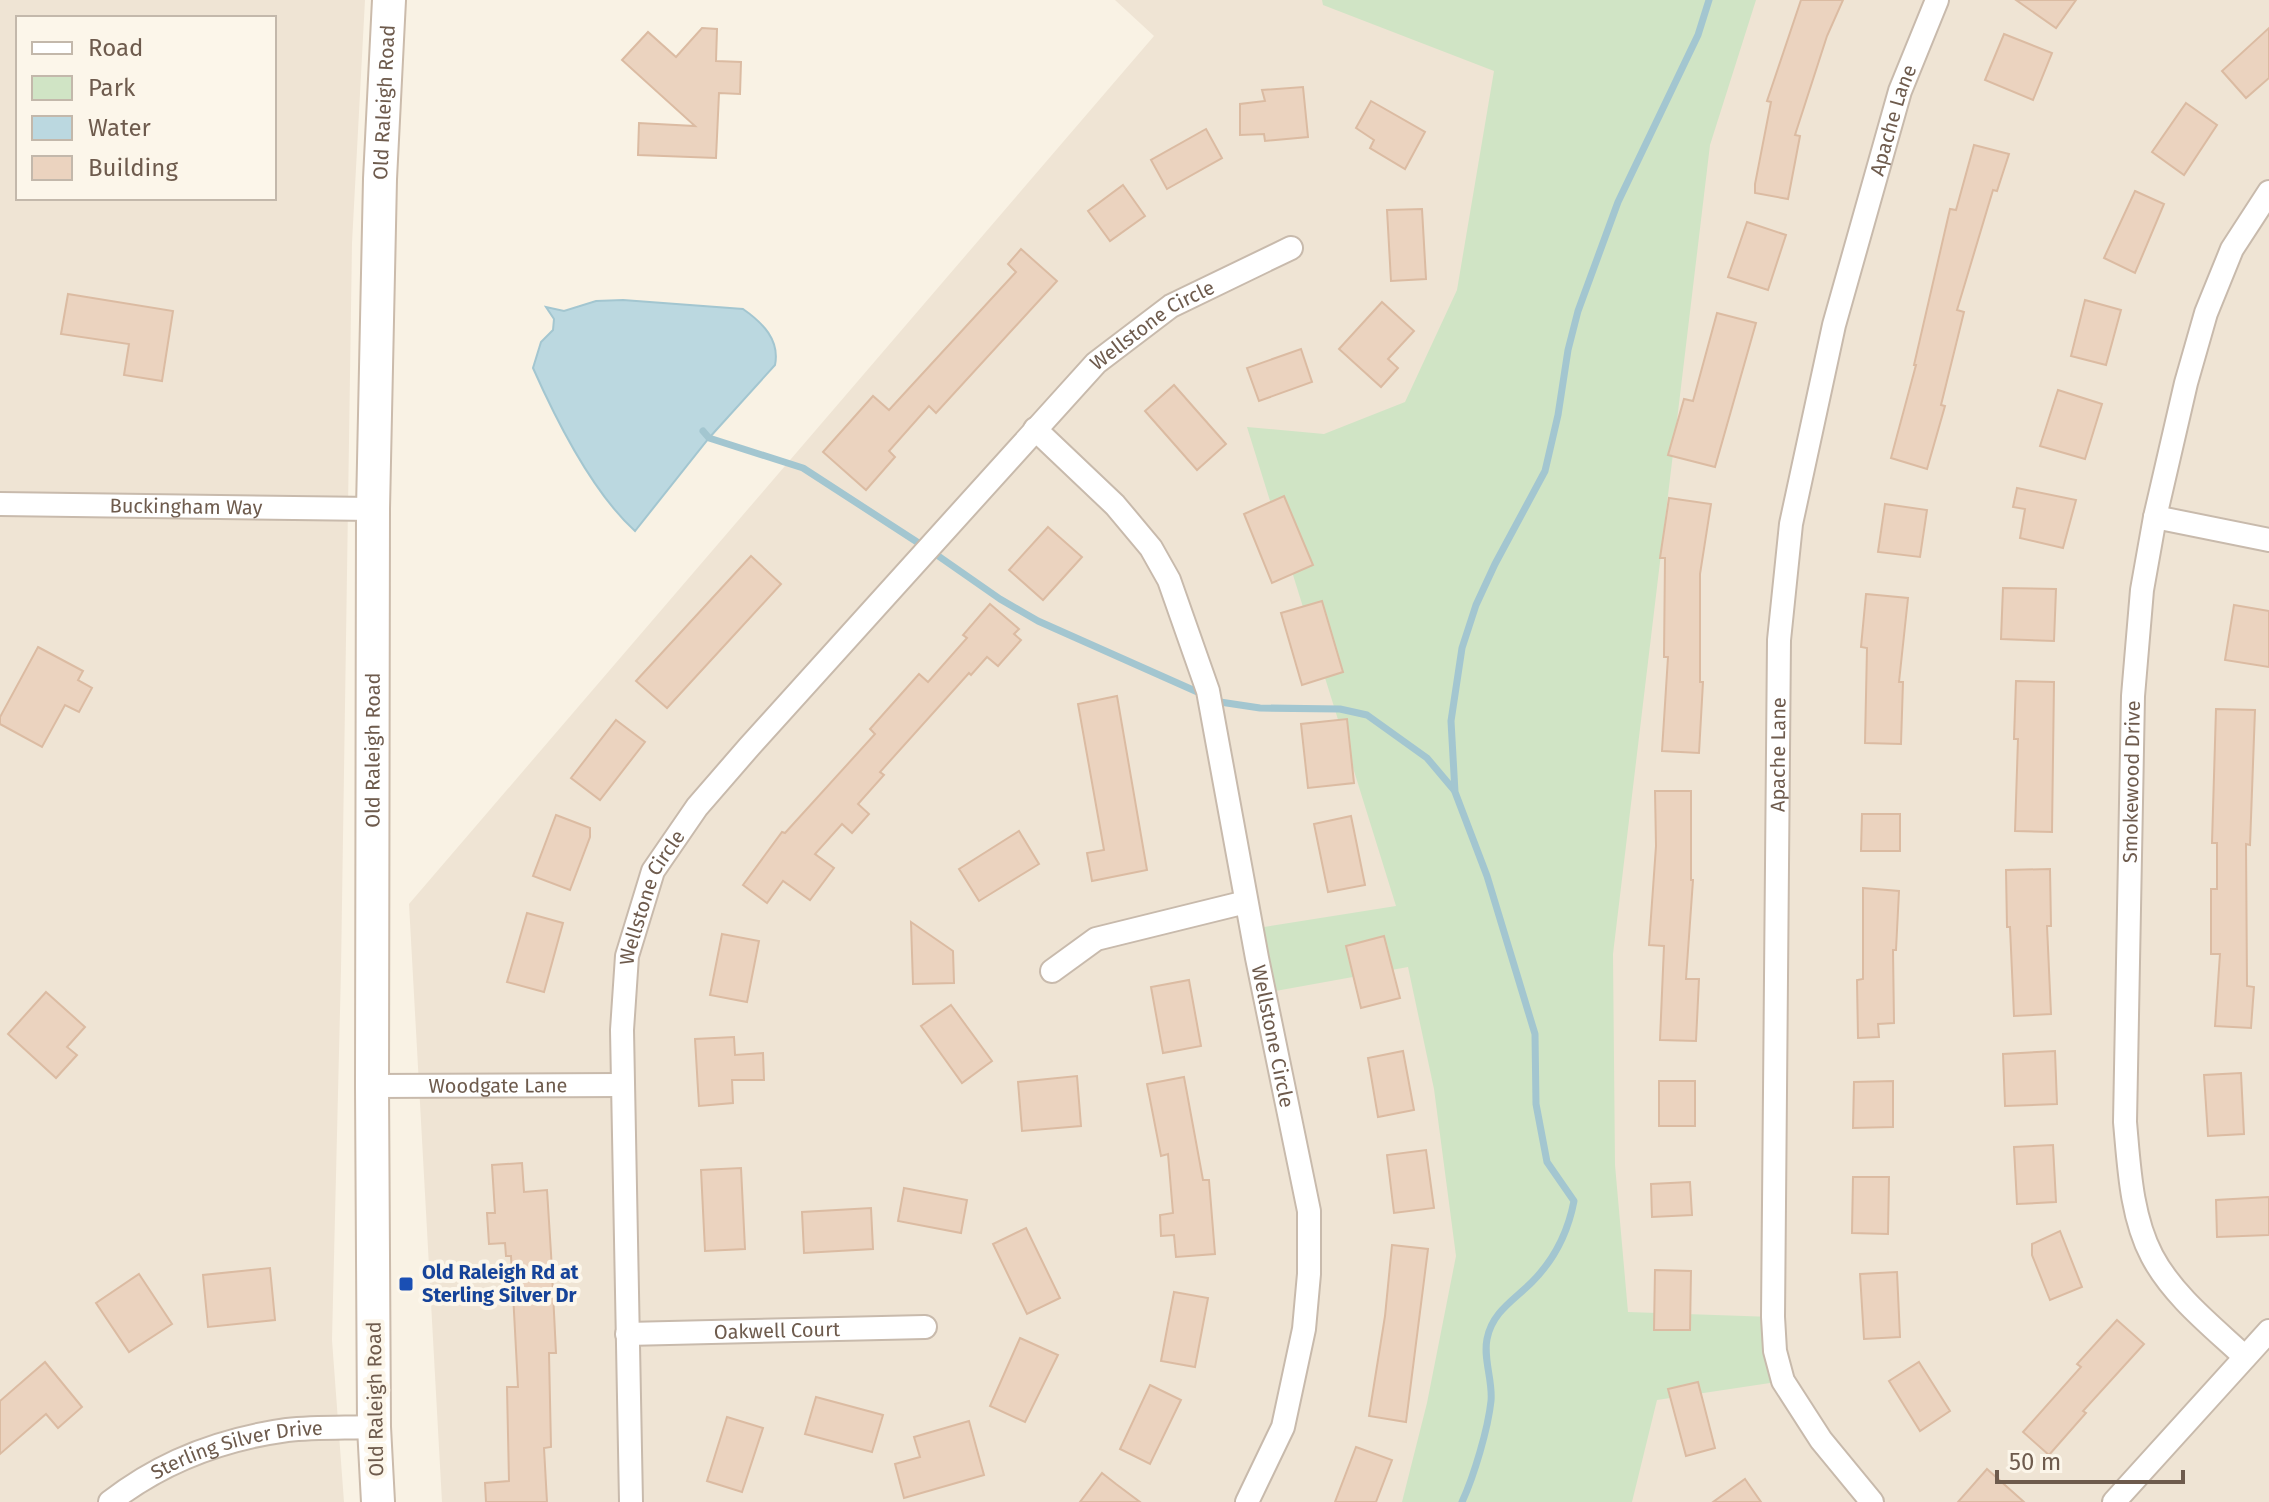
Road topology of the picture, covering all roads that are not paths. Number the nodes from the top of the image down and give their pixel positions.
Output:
1 (389, 0) edge
2 (1937, 0) edge
3 (2269, 192) edge
4 (1291, 248) dead end
5 (1035, 429) junction
6 (0, 504) edge
7 (373, 509) junction
8 (2155, 517) junction
9 (2269, 540) edge
10 (1246, 902) junction
11 (1052, 971) dead end
12 (622, 1085) junction
13 (372, 1086) junction
14 (925, 1327) dead end
15 (2269, 1331) edge
16 (627, 1334) junction
17 (2245, 1357) junction
18 (374, 1427) junction
19 (110, 1502) edge
20 (378, 1502) edge
21 (631, 1502) edge
22 (1247, 1502) edge
23 (1872, 1502) edge
24 (2114, 1502) edge

1 - 7 main road, Old Raleigh Road
2 - 23 street, Apache Lane
3 - 8 street, Smokewood Drive
4 - 5 street, Wellstone Circle
5 - 10 street, Wellstone Circle
5 - 12 street, Wellstone Circle
6 - 7 street, Buckingham Way
7 - 13 main road, Old Raleigh Road
8 - 9 street
8 - 17 street, Smokewood Drive
10 - 11 street
10 - 22 street, Wellstone Circle
12 - 13 street, Woodgate Lane
12 - 16 street, Wellstone Circle
13 - 18 main road, Old Raleigh Road
14 - 16 street, Oakwell Court
15 - 17 street
16 - 21 street, Wellstone Circle
17 - 24 street
18 - 19 street, Sterling Silver Drive
18 - 20 main road, Old Raleigh Road

